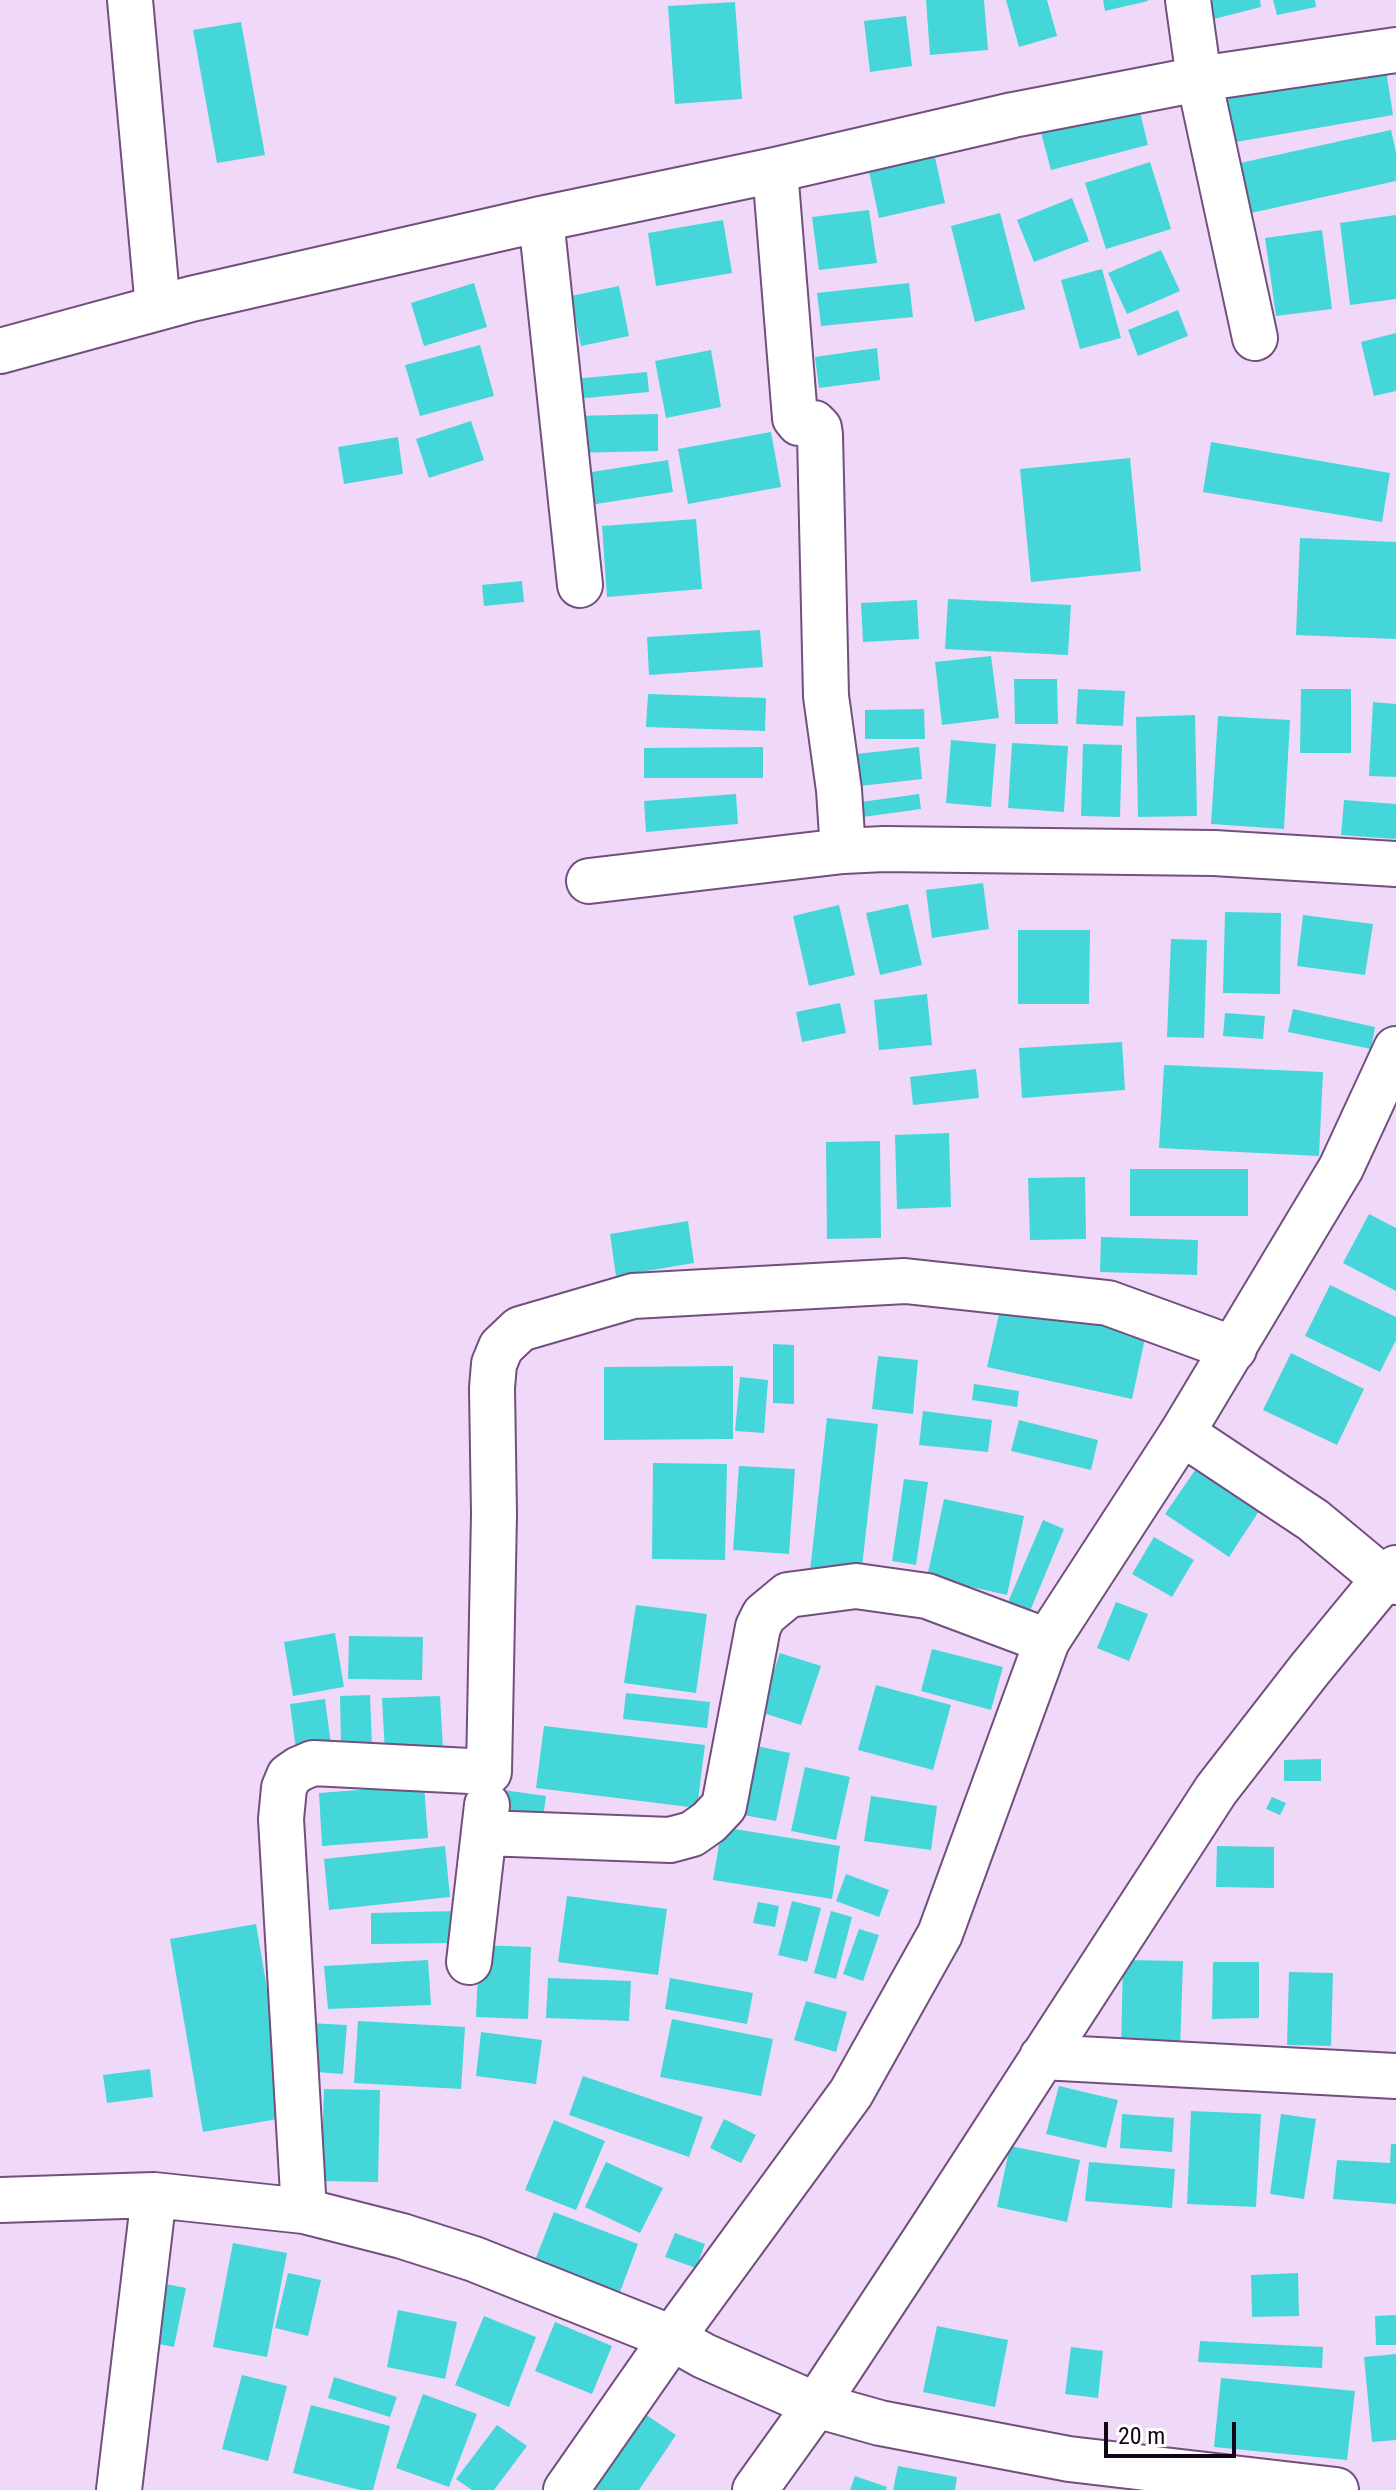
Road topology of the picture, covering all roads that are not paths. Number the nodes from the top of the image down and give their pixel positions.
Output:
1 (130, 0) edge
2 (1188, 0) edge
3 (1396, 50) edge
4 (1199, 79) junction
5 (775, 170) junction
6 (541, 219) junction
7 (158, 308) junction
8 (1255, 338) dead end
9 (0, 351) edge
10 (580, 585) dead end
11 (843, 851) junction
12 (1396, 864) edge
13 (589, 881) dead end
14 (1396, 1049) edge
15 (1234, 1349) junction
16 (1182, 1433) junction
17 (1384, 1572) edge
18 (1047, 1641) junction
19 (489, 1772) junction
20 (485, 1833) junction
21 (469, 1962) dead end
22 (1042, 2057) junction
23 (1396, 2076) edge
24 (154, 2195) junction
25 (0, 2200) edge
26 (304, 2211) junction
27 (688, 2347) junction
28 (804, 2399) junction
29 (119, 2490) edge
30 (566, 2490) edge
31 (755, 2490) edge
32 (1336, 2490) edge

1 - 7 street
2 - 4 street
3 - 4 street
4 - 5 street
4 - 8 street
5 - 6 street
5 - 11 street
6 - 7 street
6 - 10 street
7 - 9 street
11 - 12 street
11 - 13 street
14 - 15 street
15 - 16 street
15 - 19 street
16 - 17 street
16 - 18 street
17 - 22 street
18 - 20 street
18 - 27 street
19 - 20 street
19 - 26 street
20 - 21 street
22 - 23 street
22 - 28 street
24 - 25 street
24 - 26 street
24 - 29 street
26 - 27 street
27 - 28 street
27 - 30 street
28 - 31 street
28 - 32 street

